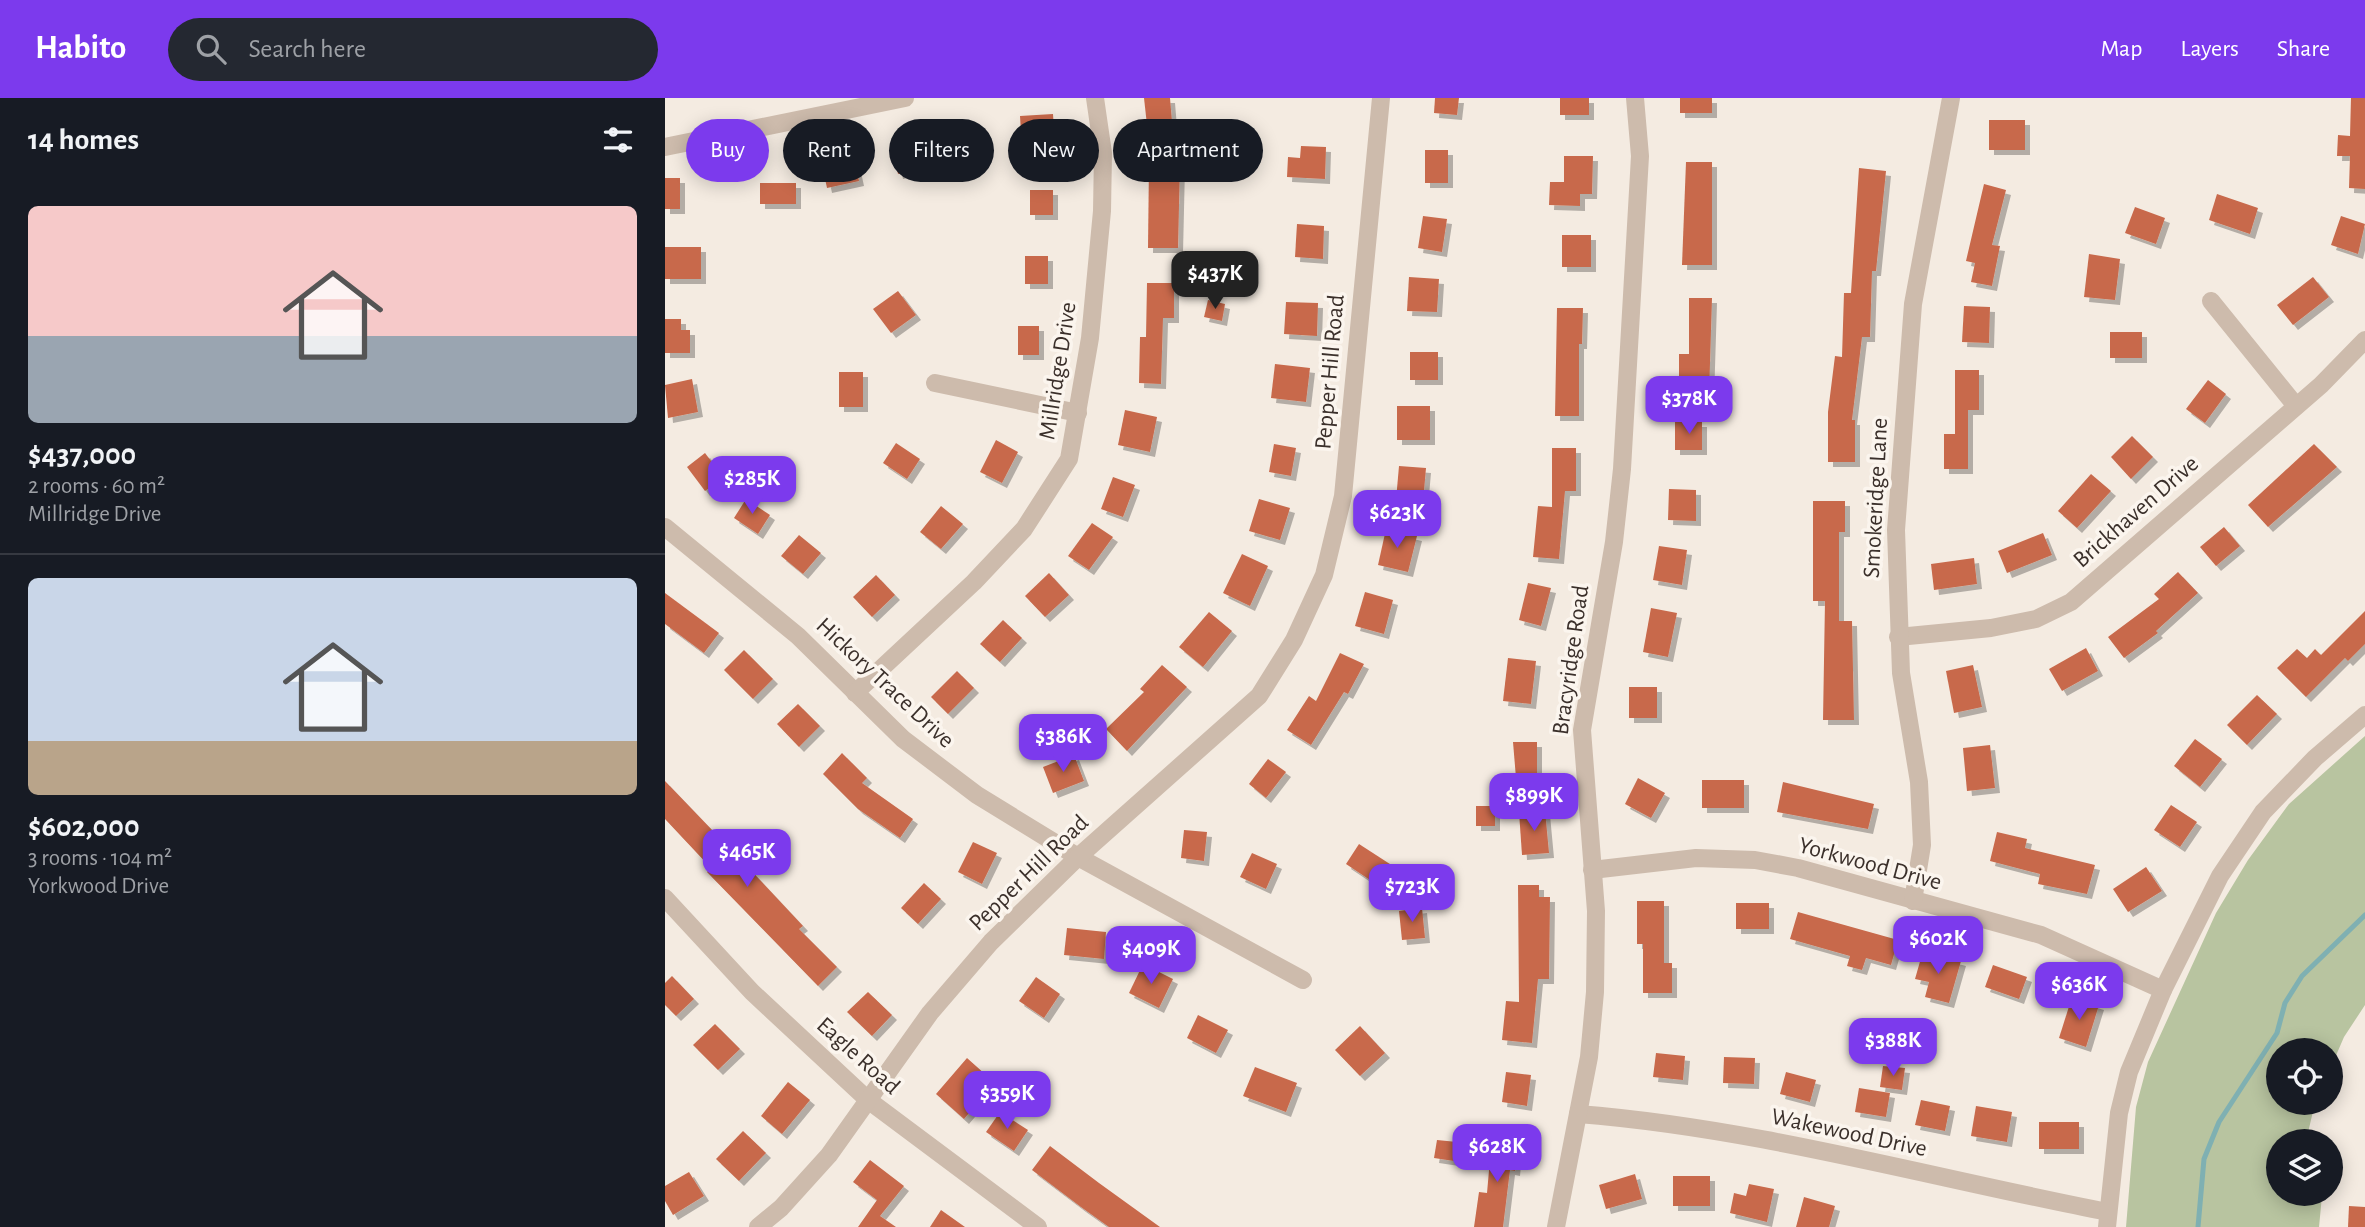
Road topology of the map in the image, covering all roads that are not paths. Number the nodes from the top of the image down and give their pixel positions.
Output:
1 (905, 98) edge
2 (1095, 98) edge
3 (1381, 98) edge
4 (1635, 98) edge
5 (1951, 98) edge
6 (665, 147) edge
7 (2211, 301) dead end
8 (2365, 340) edge
9 (935, 383) dead end
10 (2297, 406) junction
11 (1078, 413) junction
12 (665, 527) edge
13 (1898, 636) junction
14 (855, 693) junction
15 (2365, 715) edge
16 (1079, 858) junction
17 (1592, 870) junction
18 (665, 898) edge
19 (1913, 901) junction
20 (1303, 980) dead end
21 (2163, 990) junction
22 (869, 1101) junction
23 (1578, 1114) junction
24 (2107, 1219) edge
25 (758, 1227) edge
26 (1038, 1227) edge
27 (1556, 1227) edge

1 - 6 street
2 - 11 street, Millridge Drive
3 - 16 street, Pepper Hill Road
4 - 17 street, Bracyridge Road
5 - 13 street, Smokeridge Lane
7 - 10 street
8 - 10 street, Brickhaven Drive
9 - 11 street
10 - 13 street, Brickhaven Drive
11 - 14 street, Millridge Drive
12 - 14 street, Hickory Trace Drive
13 - 19 street, Smokeridge Lane
14 - 16 street, Hickory Trace Drive
15 - 21 street
16 - 20 street, Hickory Trace Drive
16 - 22 street, Pepper Hill Road
17 - 19 street, Yorkwood Drive
17 - 23 street, Bracyridge Road
18 - 22 street, Eagle Road
19 - 21 street, Yorkwood Drive
21 - 24 street
22 - 25 street, Pepper Hill Road
22 - 26 street, Eagle Road
23 - 24 street, Wakewood Drive
23 - 27 street, Bracyridge Road

